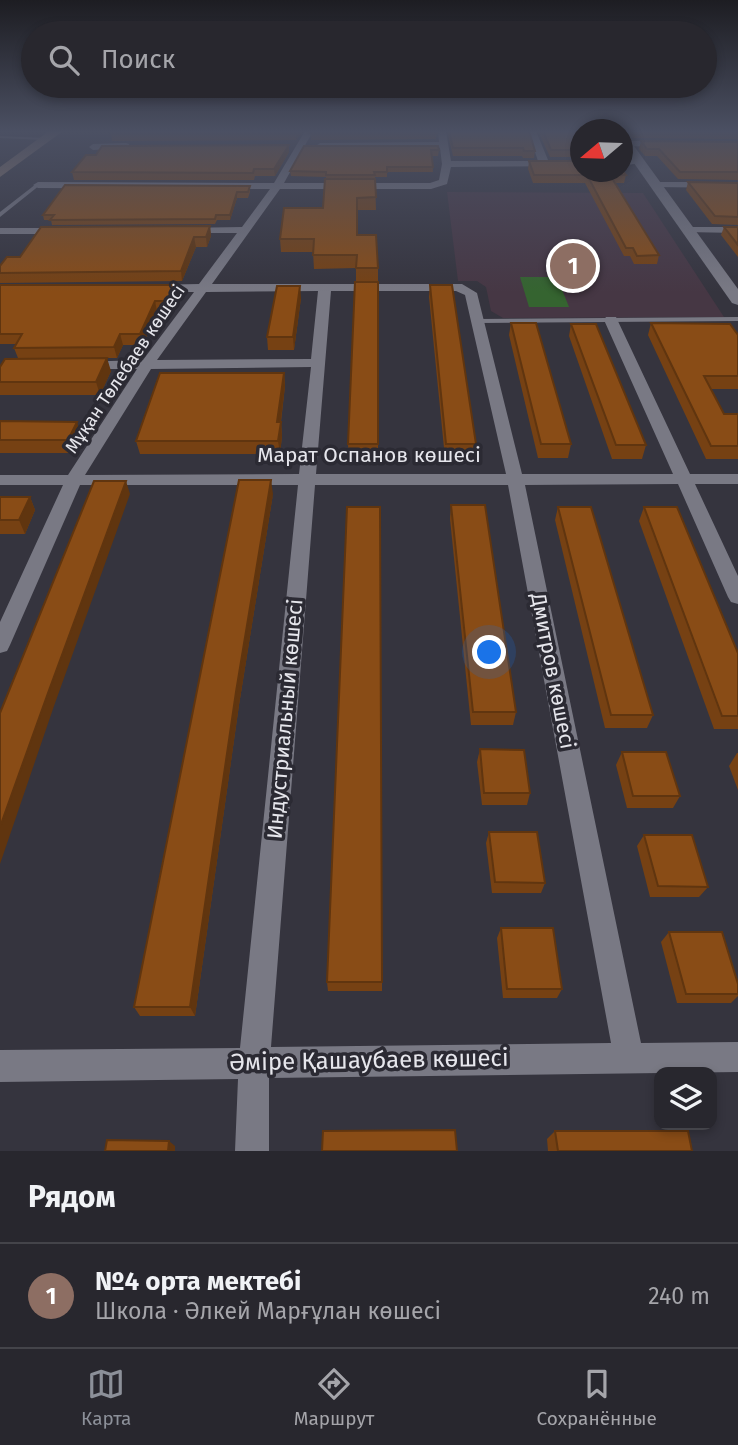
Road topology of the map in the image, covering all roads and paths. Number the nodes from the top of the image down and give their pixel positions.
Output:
1 (38, 185) joint
2 (278, 185) junction
3 (440, 185) edge
4 (657, 185) joint
5 (738, 185) edge
6 (0, 215) edge
7 (178, 230) edge
8 (244, 230) junction
9 (689, 230) junction
10 (738, 230) edge
11 (0, 231) edge
12 (73, 231) edge
13 (733, 286) edge
14 (325, 287) junction
15 (135, 288) edge
16 (203, 288) junction
17 (738, 300) edge
18 (738, 319) edge
19 (611, 320) junction
20 (480, 321) junction
21 (316, 363) junction
22 (147, 364) junction
23 (67, 365) edge
24 (307, 478) junction
25 (515, 478) junction
26 (685, 478) junction
27 (738, 479) edge
28 (0, 480) edge
29 (74, 480) junction
30 (738, 597) edge
31 (0, 645) edge
32 (629, 1057) junction
33 (738, 1057) edge
34 (254, 1062) junction
35 (0, 1066) edge
36 (252, 1151) edge

1 - 2 street
1 - 6 lane
2 - 3 street
2 - 8 street, Мұқан Төлебаев көшесі
4 - 5 street
4 - 9 street
7 - 8 street
8 - 16 street, Мұқан Төлебаев көшесі
9 - 10 street
9 - 13 street
11 - 12 street
13 - 17 street
14 - 16 street
14 - 20 street, Дмитров көшесі
14 - 21 street, Индустриальный көшесі
15 - 16 street
16 - 22 street, Мұқан Төлебаев көшесі
18 - 19 lane
19 - 20 lane
19 - 26 street
20 - 25 street, Дмитров көшесі
21 - 22 street
21 - 24 street, Индустриальный көшесі
22 - 23 street
22 - 29 street, Мұқан Төлебаев көшесі
24 - 25 street, Марат Оспанов көшесі
24 - 29 street, Марат Оспанов көшесі
24 - 34 street, Индустриальный көшесі
25 - 26 street, Марат Оспанов көшесі
25 - 32 street, Дмитров көшесі
26 - 27 street, Марат Оспанов көшесі
26 - 30 street
28 - 29 street, Марат Оспанов көшесі
29 - 31 street, Мұқан Төлебаев көшесі
32 - 33 street, Әміре Қашаубаев көшесі
32 - 34 street, Әміре Қашаубаев көшесі
34 - 35 street, Әміре Қашаубаев көшесі
34 - 36 street, Индустриальный көшесі

